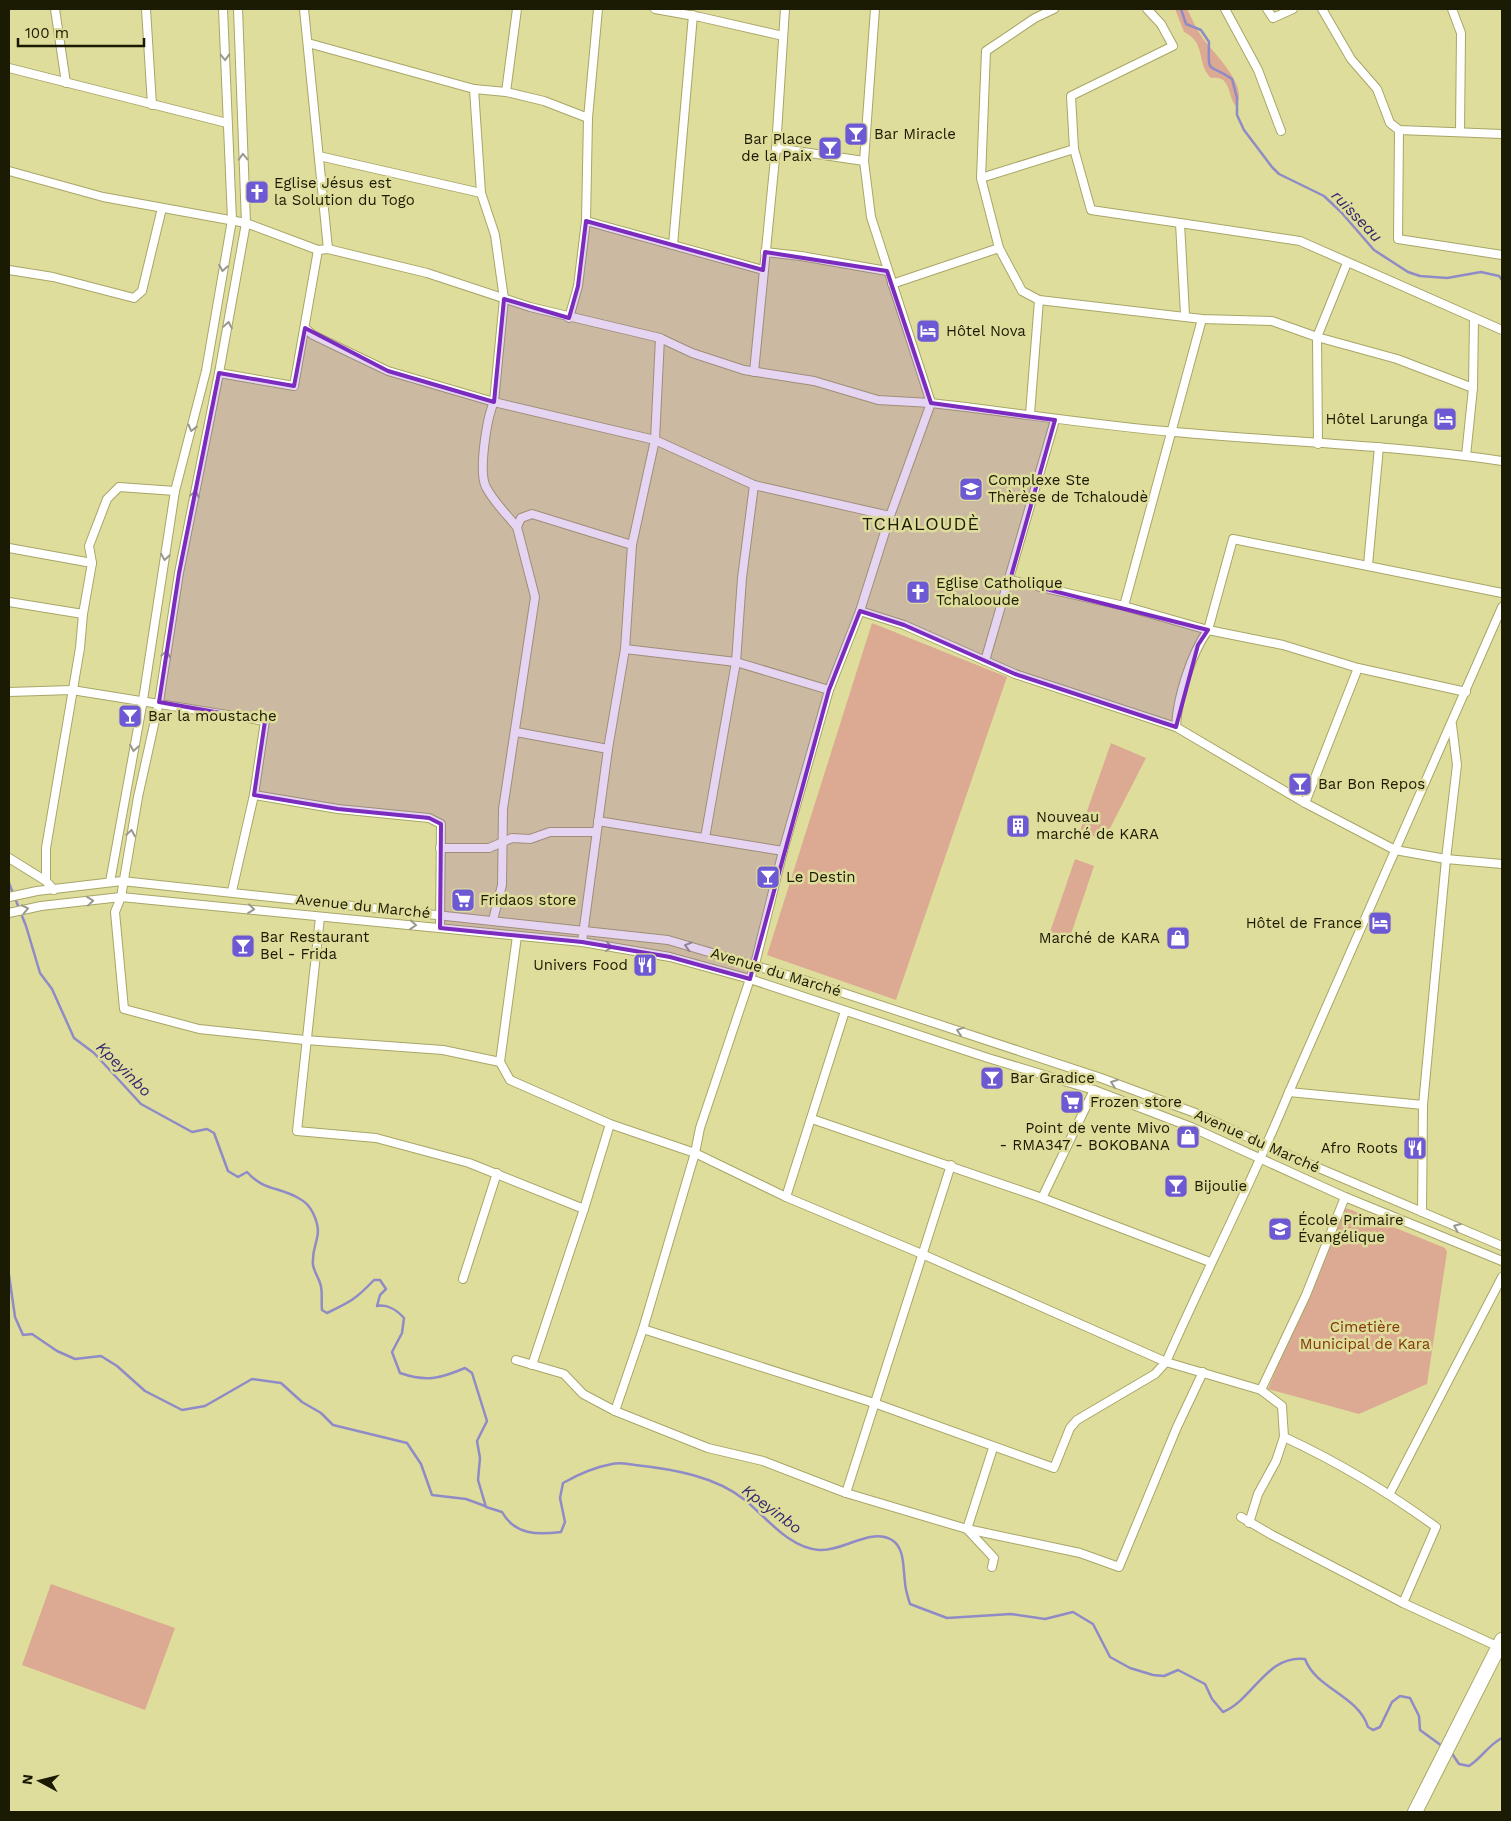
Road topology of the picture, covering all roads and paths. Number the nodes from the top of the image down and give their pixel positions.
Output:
1 (55, 9) edge
2 (146, 9) edge
3 (223, 9) edge
4 (238, 9) edge
5 (304, 9) edge
6 (598, 9) edge
7 (655, 9) edge
8 (785, 9) edge
9 (875, 9) edge
10 (1054, 9) edge
11 (1147, 9) edge
12 (1225, 9) edge
13 (1268, 9) edge
14 (1293, 9) edge
15 (1322, 9) edge
16 (1452, 9) edge
17 (514, 10) edge
18 (693, 15) junction
19 (783, 36) junction
20 (308, 43) junction
21 (9, 68) edge
22 (66, 83) junction
23 (474, 89) junction
24 (506, 92) junction
25 (152, 105) junction
26 (588, 118) junction
27 (226, 123) junction
28 (1399, 130) junction
29 (1281, 131) dead end
30 (1460, 132) junction
31 (1502, 134) edge
32 (776, 148) junction
33 (1074, 149) junction
34 (319, 156) junction
35 (864, 160) junction
36 (9, 171) edge
37 (981, 178) junction
38 (481, 193) junction
39 (162, 208) junction
40 (232, 220) junction
41 (586, 221) junction
42 (246, 223) junction
43 (1180, 223) junction
44 (673, 245) junction
45 (999, 248) junction
46 (328, 249) junction
47 (318, 250) junction
48 (765, 252) junction
49 (1502, 255) edge
50 (1347, 263) junction
51 (9, 270) edge
52 (763, 270) junction
53 (887, 271) junction
54 (892, 284) junction
55 (504, 299) junction
56 (1039, 300) junction
57 (1185, 315) junction
58 (569, 318) junction
59 (1474, 318) junction
60 (1202, 319) junction
61 (305, 328) junction
62 (1502, 330) edge
63 (1316, 337) junction
64 (660, 338) junction
65 (754, 372) junction
66 (219, 373) junction
67 (1473, 388) junction
68 (494, 402) junction
69 (931, 403) junction
70 (1030, 414) junction
71 (1055, 420) junction
72 (1173, 432) junction
73 (656, 440) junction
74 (1318, 444) junction
75 (1379, 447) junction
76 (1466, 456) junction
77 (1502, 461) edge
78 (754, 485) junction
79 (176, 491) junction
80 (890, 516) junction
81 (517, 527) junction
82 (632, 545) junction
83 (9, 548) edge
84 (92, 563) junction
85 (1368, 565) junction
86 (1010, 580) junction
87 (1502, 593) edge
88 (9, 602) edge
89 (1124, 606) junction
90 (1502, 606) edge
91 (860, 611) junction
92 (83, 614) junction
93 (1208, 630) junction
94 (625, 649) junction
95 (985, 661) junction
96 (736, 662) junction
97 (1358, 668) junction
98 (72, 690) junction
99 (829, 690) junction
100 (9, 692) edge
101 (1466, 692) junction
102 (143, 700) junction
103 (159, 702) junction
104 (1452, 725) junction
105 (1176, 727) junction
106 (516, 732) junction
107 (608, 749) junction
108 (254, 795) junction
109 (1305, 803) junction
110 (598, 821) junction
111 (596, 832) junction
112 (705, 838) junction
113 (501, 844) junction
114 (440, 848) junction
115 (1395, 850) junction
116 (783, 851) junction
117 (9, 858) edge
118 (1446, 859) junction
119 (1502, 864) edge
120 (46, 881) junction
121 (122, 881) junction
122 (110, 882) junction
123 (54, 890) junction
124 (232, 892) junction
125 (9, 897) edge
126 (121, 897) junction
127 (9, 913) edge
128 (441, 914) junction
129 (320, 917) junction
130 (493, 920) junction
131 (440, 928) junction
132 (584, 929) junction
133 (517, 936) junction
134 (582, 942) junction
135 (755, 964) junction
136 (750, 980) junction
137 (845, 1011) junction
138 (305, 1040) junction
139 (1042, 1057) junction
140 (500, 1062) junction
141 (1036, 1072) junction
142 (1094, 1090) junction
143 (1289, 1092) junction
144 (1423, 1105) junction
145 (1198, 1114) junction
146 (812, 1119) junction
147 (610, 1124) junction
148 (1191, 1127) junction
149 (1267, 1146) junction
150 (695, 1153) junction
151 (1261, 1160) junction
152 (951, 1165) junction
153 (497, 1173) junction
154 (786, 1197) junction
155 (1345, 1197) junction
156 (1042, 1198) junction
157 (584, 1209) junction
158 (1422, 1212) junction
159 (1502, 1246) edge
160 (922, 1254) junction
161 (1502, 1261) edge
162 (1210, 1262) junction
163 (1502, 1277) edge
164 (463, 1279) dead end
165 (643, 1329) junction
166 (516, 1360) dead end
167 (1166, 1362) junction
168 (532, 1365) junction
169 (1203, 1372) junction
170 (1261, 1390) junction
171 (874, 1403) junction
172 (615, 1412) junction
173 (1284, 1437) junction
174 (993, 1448) junction
175 (846, 1493) junction
176 (1390, 1493) junction
177 (1242, 1517) dead end
178 (1249, 1523) junction
179 (967, 1529) junction
180 (992, 1567) dead end
181 (1403, 1603) junction
182 (1501, 1643) edge
183 (1415, 1812) edge

1 - 22 street
2 - 25 street
3 -> 27 street
42 -> 4 street
5 - 20 street
6 - 26 street
7 - 18 street
8 - 19 street
9 - 35 street
10 - 37 street
11 - 33 street
12 - 29 street
13 - 14 street
15 - 28 street
16 - 30 street
17 - 24 street
18 - 19 street
18 - 44 street
19 - 32 street
20 - 23 street
20 - 34 street
21 - 22 street
22 - 25 street
23 - 24 street
23 - 38 street
24 - 26 street
25 - 27 street
26 - 41 street
27 - 40 street
28 - 30 street
28 - 49 street
30 - 31 street
32 - 35 street
32 - 48 street
33 - 37 street
33 - 43 street
34 - 38 street
34 - 46 street
35 - 53 street
36 - 39 street
37 - 45 street
38 - 55 street
39 - 40 street
39 - 51 street
40 - 42 street
40 -> 79 street
41 - 44 street
41 - 58 street
42 - 47 street
66 -> 42 street
43 - 50 street
43 - 57 street
44 - 52 street
45 - 54 street
45 - 56 street
46 - 47 street
46 - 55 street
47 - 61 street
48 - 52 street
48 - 53 street
50 - 59 street
50 - 63 street
52 - 65 street
53 - 54 street
54 - 69 street
55 - 58 street
55 - 68 street
56 - 57 street
56 - 70 street
57 - 60 street
58 - 64 street
59 - 62 street
59 - 67 street
60 - 63 street
60 - 72 street
61 - 66 street
61 - 68 street
63 - 67 street
63 - 74 street
64 - 65 street
64 - 73 street
65 - 69 street
103 -> 66 street
67 - 76 street
68 - 73 street
68 - 81 street
69 - 70 street
69 - 80 street
70 - 71 street
71 - 72 street
71 - 86 street
72 - 74 street
72 - 89 street
73 - 78 street
73 - 82 street
74 - 75 street
75 - 76 street
75 - 85 street
76 - 77 street
78 - 80 street
78 - 96 street
79 - 84 street
79 -> 102 street
80 - 91 street
81 - 82 street
81 - 106 street
82 - 94 street
83 - 84 street
84 - 92 street
85 - 87 street
85 - 93 street
86 - 89 street
86 - 95 street
88 - 92 street
89 - 93 street
90 - 101 street
91 - 95 street
91 - 99 street
92 - 98 street
93 - 97 street
93 - 105 street
94 - 96 street
94 - 107 street
95 - 105 street
96 - 99 street
96 - 112 street
97 - 101 street
97 - 109 street
98 - 100 street
98 - 102 street
98 - 120 street
99 - 116 street
101 - 104 street
102 - 103 street
102 -> 122 street
103 - 108 street
121 -> 103 street
104 - 115 street
104 - 118 street
105 - 109 street
106 - 107 street
106 - 113 street
107 - 110 street
108 - 114 street
108 - 124 street
109 - 115 street
110 - 111 street
110 - 112 street
111 - 113 street
111 - 132 street
112 - 116 street
113 - 114 street
113 - 130 street
114 - 128 street
115 - 118 street
115 - 143 street
116 - 135 street
117 - 120 street
118 - 119 street
118 - 144 street
120 - 123 street
121 - 122 street, Avenue du Marché
121 - 124 street, Avenue du Marché
121 - 126 street
122 - 123 street, Avenue du Marché
123 - 125 street, Avenue du Marché
124 - 128 street, Avenue du Marché
127 -> 126 street, Avenue du Marché
126 -> 129 street, Avenue du Marché
126 - 138 street
128 - 130 street, Avenue du Marché
128 - 131 street
129 -> 131 street, Avenue du Marché
129 - 138 street
130 - 132 street, Avenue du Marché
131 - 133 street, Avenue du Marché
132 - 134 street
135 -> 132 street, Avenue du Marché
133 - 134 street, Avenue du Marché
133 - 140 street
134 -> 136 street, Avenue du Marché
135 - 136 street
139 -> 135 street, Avenue du Marché
136 - 137 street, Avenue du Marché
136 - 150 street
137 - 141 street, Avenue du Marché
137 - 146 street
138 - 140 street
138 - 153 street
139 - 141 street
145 -> 139 street, Avenue du Marché
140 - 147 street
141 - 142 street, Avenue du Marché
142 - 148 street, Avenue du Marché
142 - 156 street
143 - 144 street
143 - 149 street
144 - 158 street
145 - 148 street
145 - 149 street, Avenue du Marché
146 - 152 street
146 - 154 street
147 - 150 street
147 - 157 street
148 - 151 street, Avenue du Marché
149 - 151 street
149 - 158 street, Avenue du Marché
150 - 154 street
150 - 165 street
151 - 155 street, Avenue du Marché
151 - 162 street
152 - 156 street
152 - 160 street
153 - 157 street
153 - 164 street
154 - 160 street
155 - 161 street, Avenue du Marché
155 - 170 street
156 - 162 street
157 - 168 street
159 -> 158 street, Avenue du Marché
160 - 167 street
160 - 171 street
162 - 167 street
163 - 176 street
165 - 171 street
165 - 172 street
166 - 168 street
167 - 169 street
167 - 174 street
168 - 172 street
169 - 170 street
169 - 179 street
170 - 173 street
171 - 174 street
171 - 175 street
172 - 175 street
173 - 176 street
173 - 178 street
174 - 179 street
175 - 179 street
176 - 181 street
177 - 178 street
178 - 181 street
179 - 180 street
181 - 182 street
182 - 183 highway

